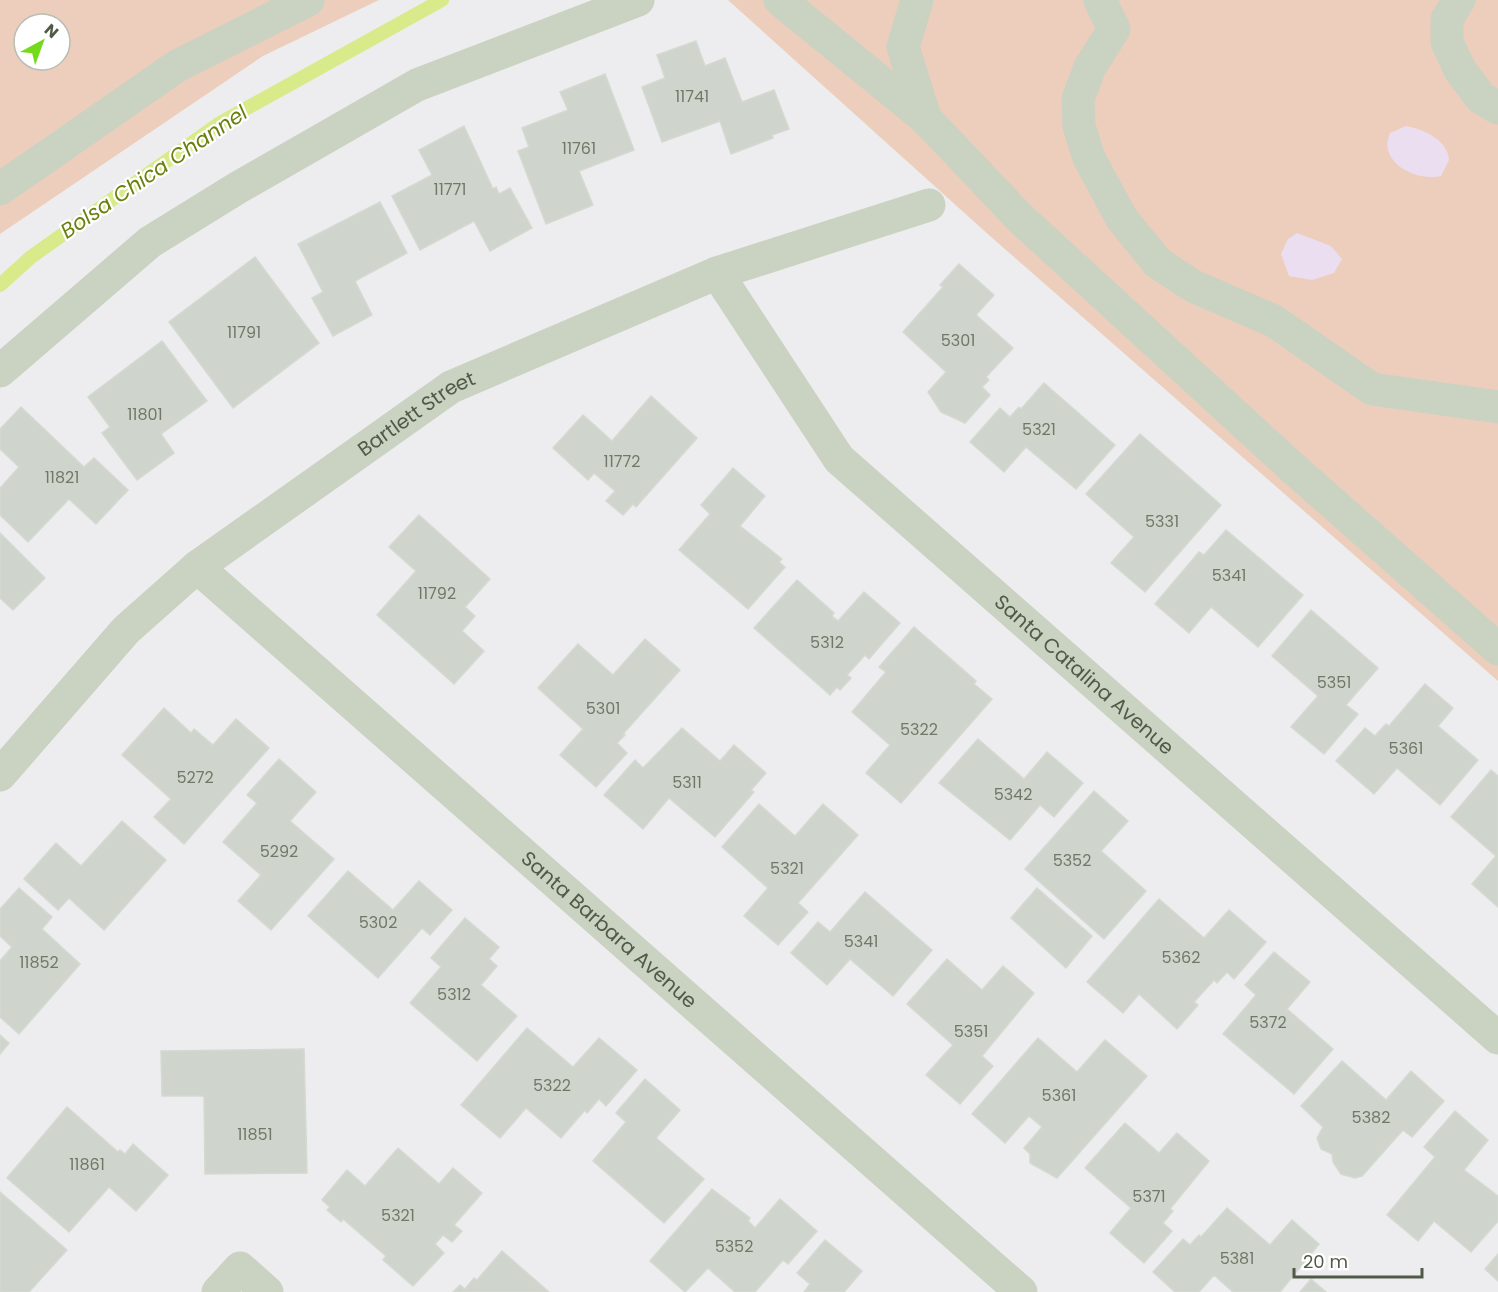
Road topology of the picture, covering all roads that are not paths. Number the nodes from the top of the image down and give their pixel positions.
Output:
1 (308, 0) edge
2 (638, 0) edge
3 (780, 0) edge
4 (917, 0) edge
5 (1100, 0) edge
6 (1460, 0) edge
7 (1498, 108) edge
8 (925, 117) junction
9 (0, 189) edge
10 (929, 205) dead end
11 (717, 273) junction
12 (0, 371) edge
13 (1498, 407) edge
14 (197, 567) junction
15 (1498, 649) edge
16 (0, 775) edge
17 (1498, 1038) edge
18 (218, 1292) edge
19 (267, 1292) edge
20 (1021, 1292) edge

1 - 9 street
2 - 12 street
3 - 8 street
4 - 8 street
5 - 13 street
6 - 7 street
8 - 15 street
10 - 11 street, Bartlett Street
11 - 14 street, Bartlett Street
11 - 17 street, Santa Catalina Avenue
14 - 16 street, Bartlett Street
14 - 20 street, Santa Barbara Avenue
18 - 19 street

